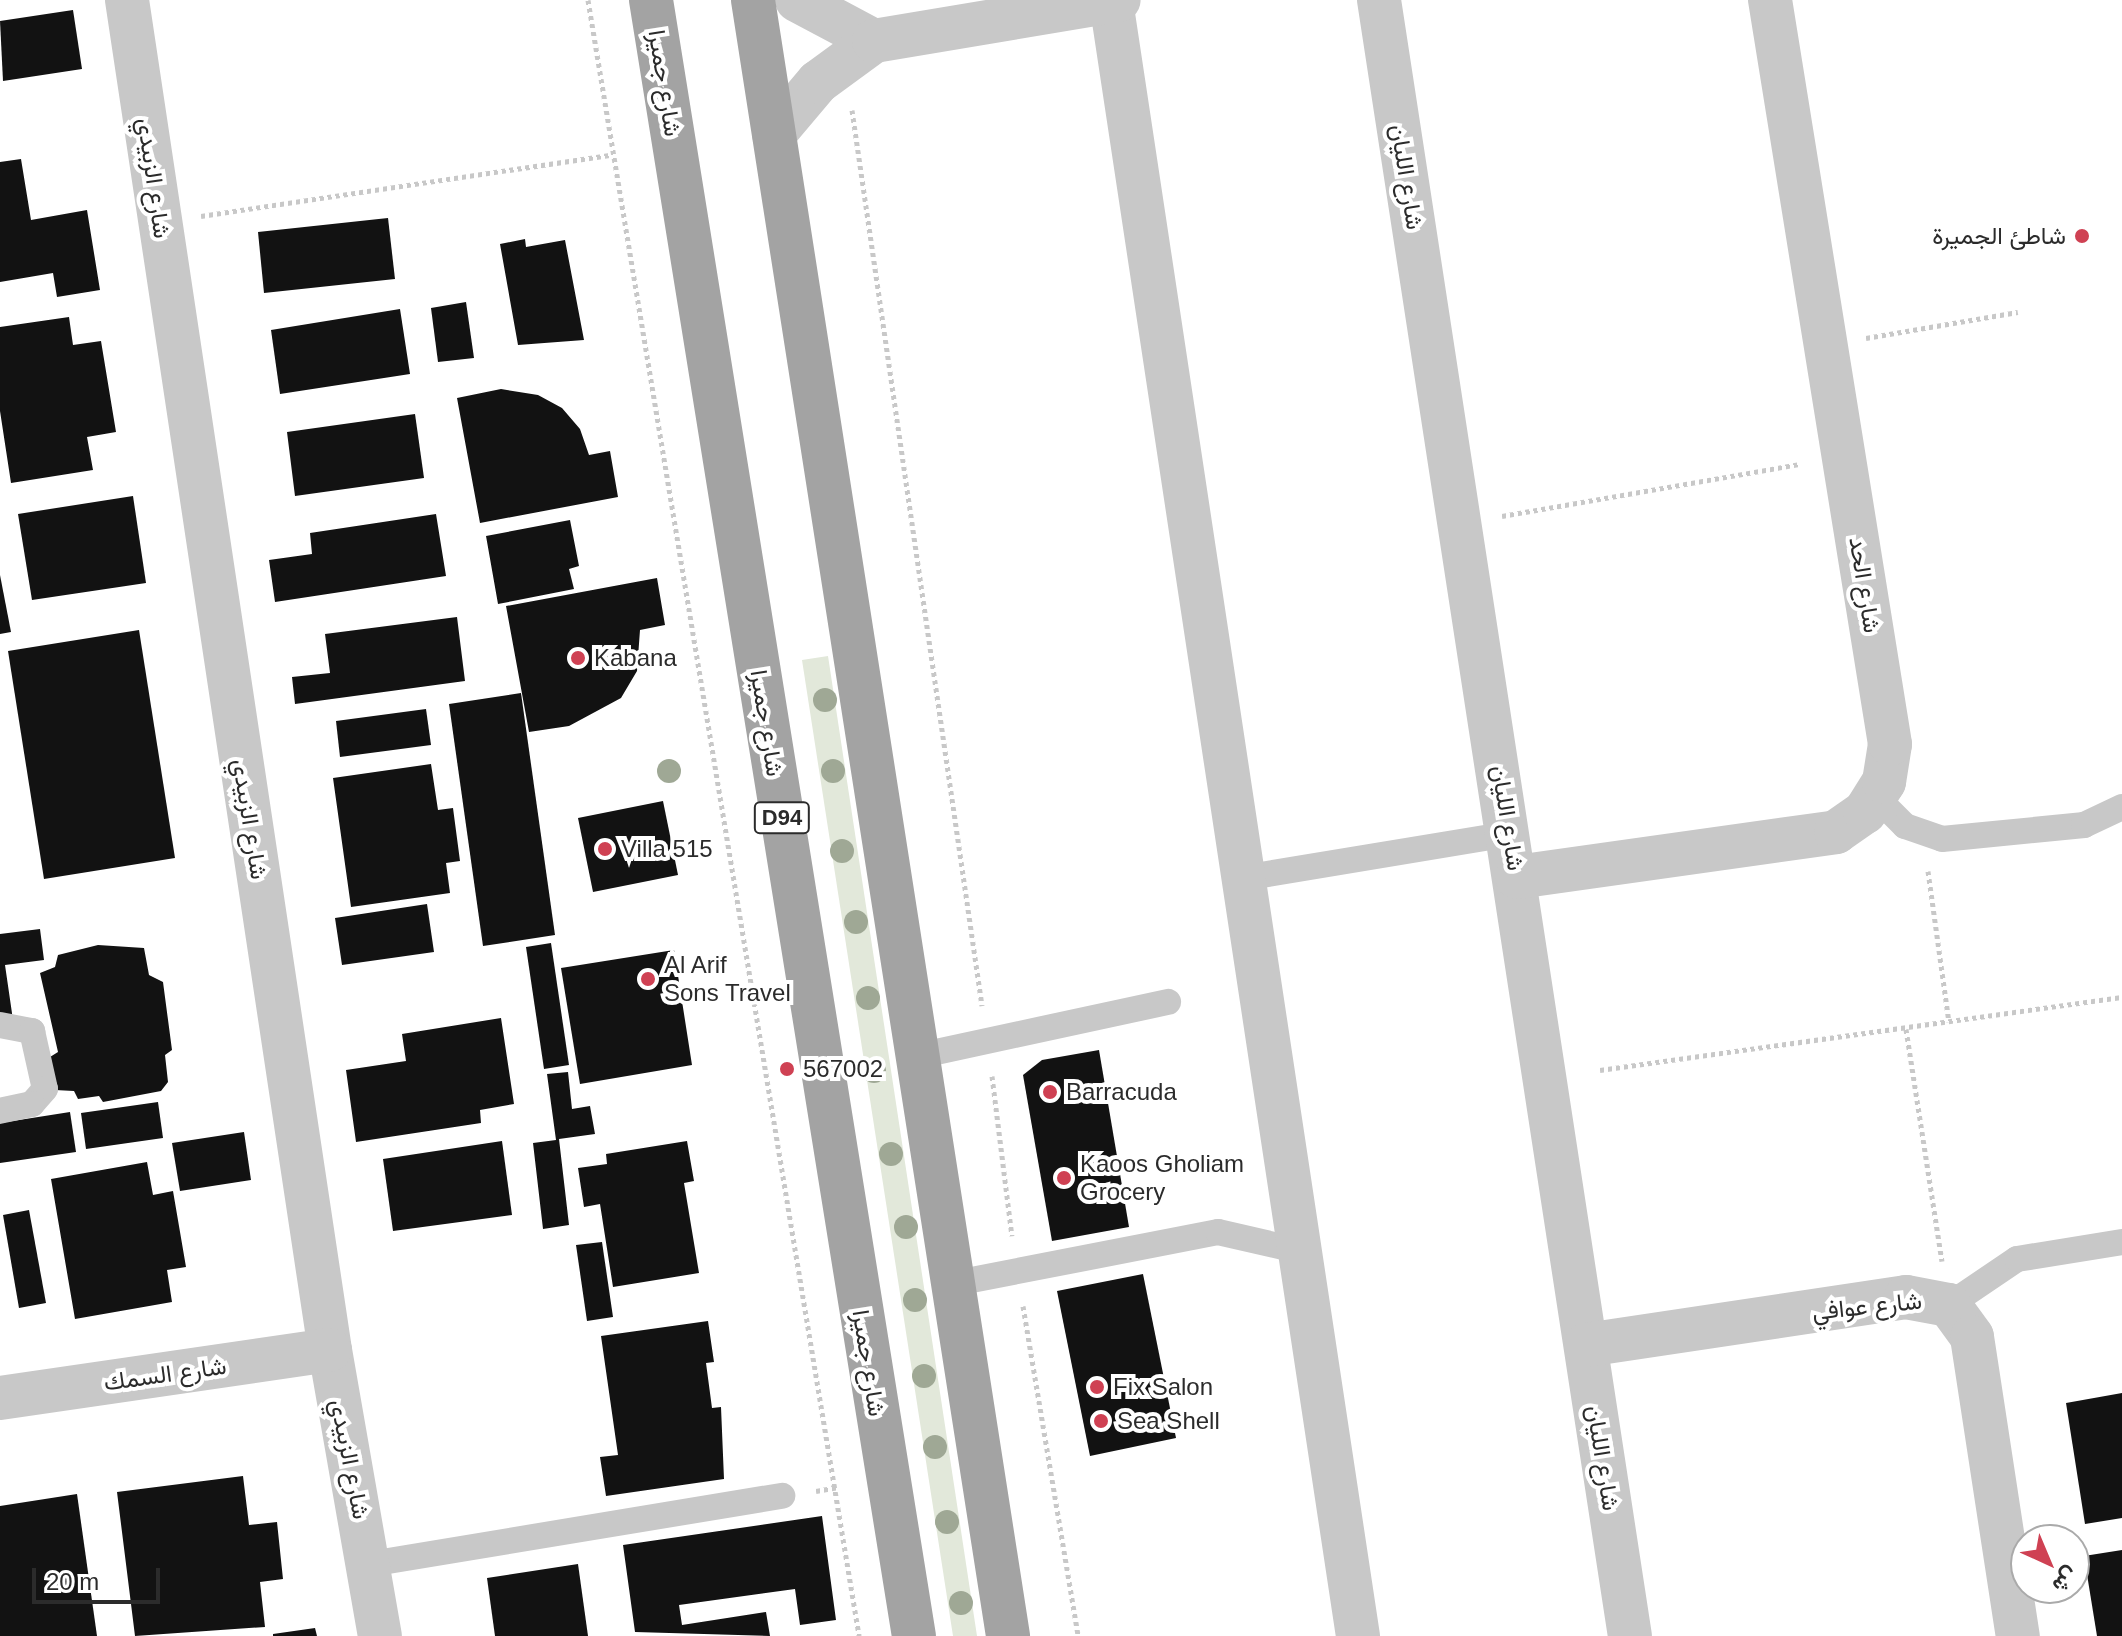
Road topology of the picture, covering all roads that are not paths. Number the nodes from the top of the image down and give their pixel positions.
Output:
1 (651, 0) edge
2 (753, 0) edge
3 (797, 0) edge
4 (1379, 0) edge
5 (1770, 0) edge
6 (134, 1) edge
7 (1115, 1) edge
8 (859, 50) junction
9 (774, 134) junction
10 (1876, 797) junction
11 (2122, 807) edge
12 (1510, 834) junction
13 (1517, 877) junction
14 (1243, 878) junction
15 (1168, 1002) dead end
16 (0, 1025) edge
17 (913, 1057) junction
18 (0, 1111) edge
19 (2122, 1242) edge
20 (1300, 1251) junction
21 (951, 1284) junction
22 (1949, 1305) junction
23 (1586, 1345) junction
24 (330, 1350) junction
25 (0, 1398) edge
26 (782, 1496) dead end
27 (370, 1564) junction
28 (380, 1636) edge
29 (914, 1636) edge
30 (1008, 1636) edge
31 (1358, 1636) edge
32 (1630, 1636) edge
33 (2018, 1636) edge

1 - 29 main road, شارع جميرا / D94
2 - 9 main road
3 - 8 street
4 - 12 street, شارع الليان
5 - 10 street, شارع الحد
6 - 24 street, شارع الزبيدي
7 - 8 street
7 - 14 street
8 - 9 street
9 - 17 main road
10 - 11 lane
10 - 13 street
12 - 13 street, شارع الليان
12 - 14 lane
13 - 23 street, شارع الليان
14 - 20 street
15 - 17 lane
16 - 18 lane
17 - 21 main road
19 - 22 lane
20 - 21 lane
20 - 31 street
21 - 30 main road
22 - 23 street, شارع عوافي
22 - 33 street, شارع عوافي
23 - 32 street, شارع الليان
24 - 25 street, شارع السمك
24 - 27 street, شارع الزبيدي
26 - 27 lane
27 - 28 street, شارع الزبيدي

